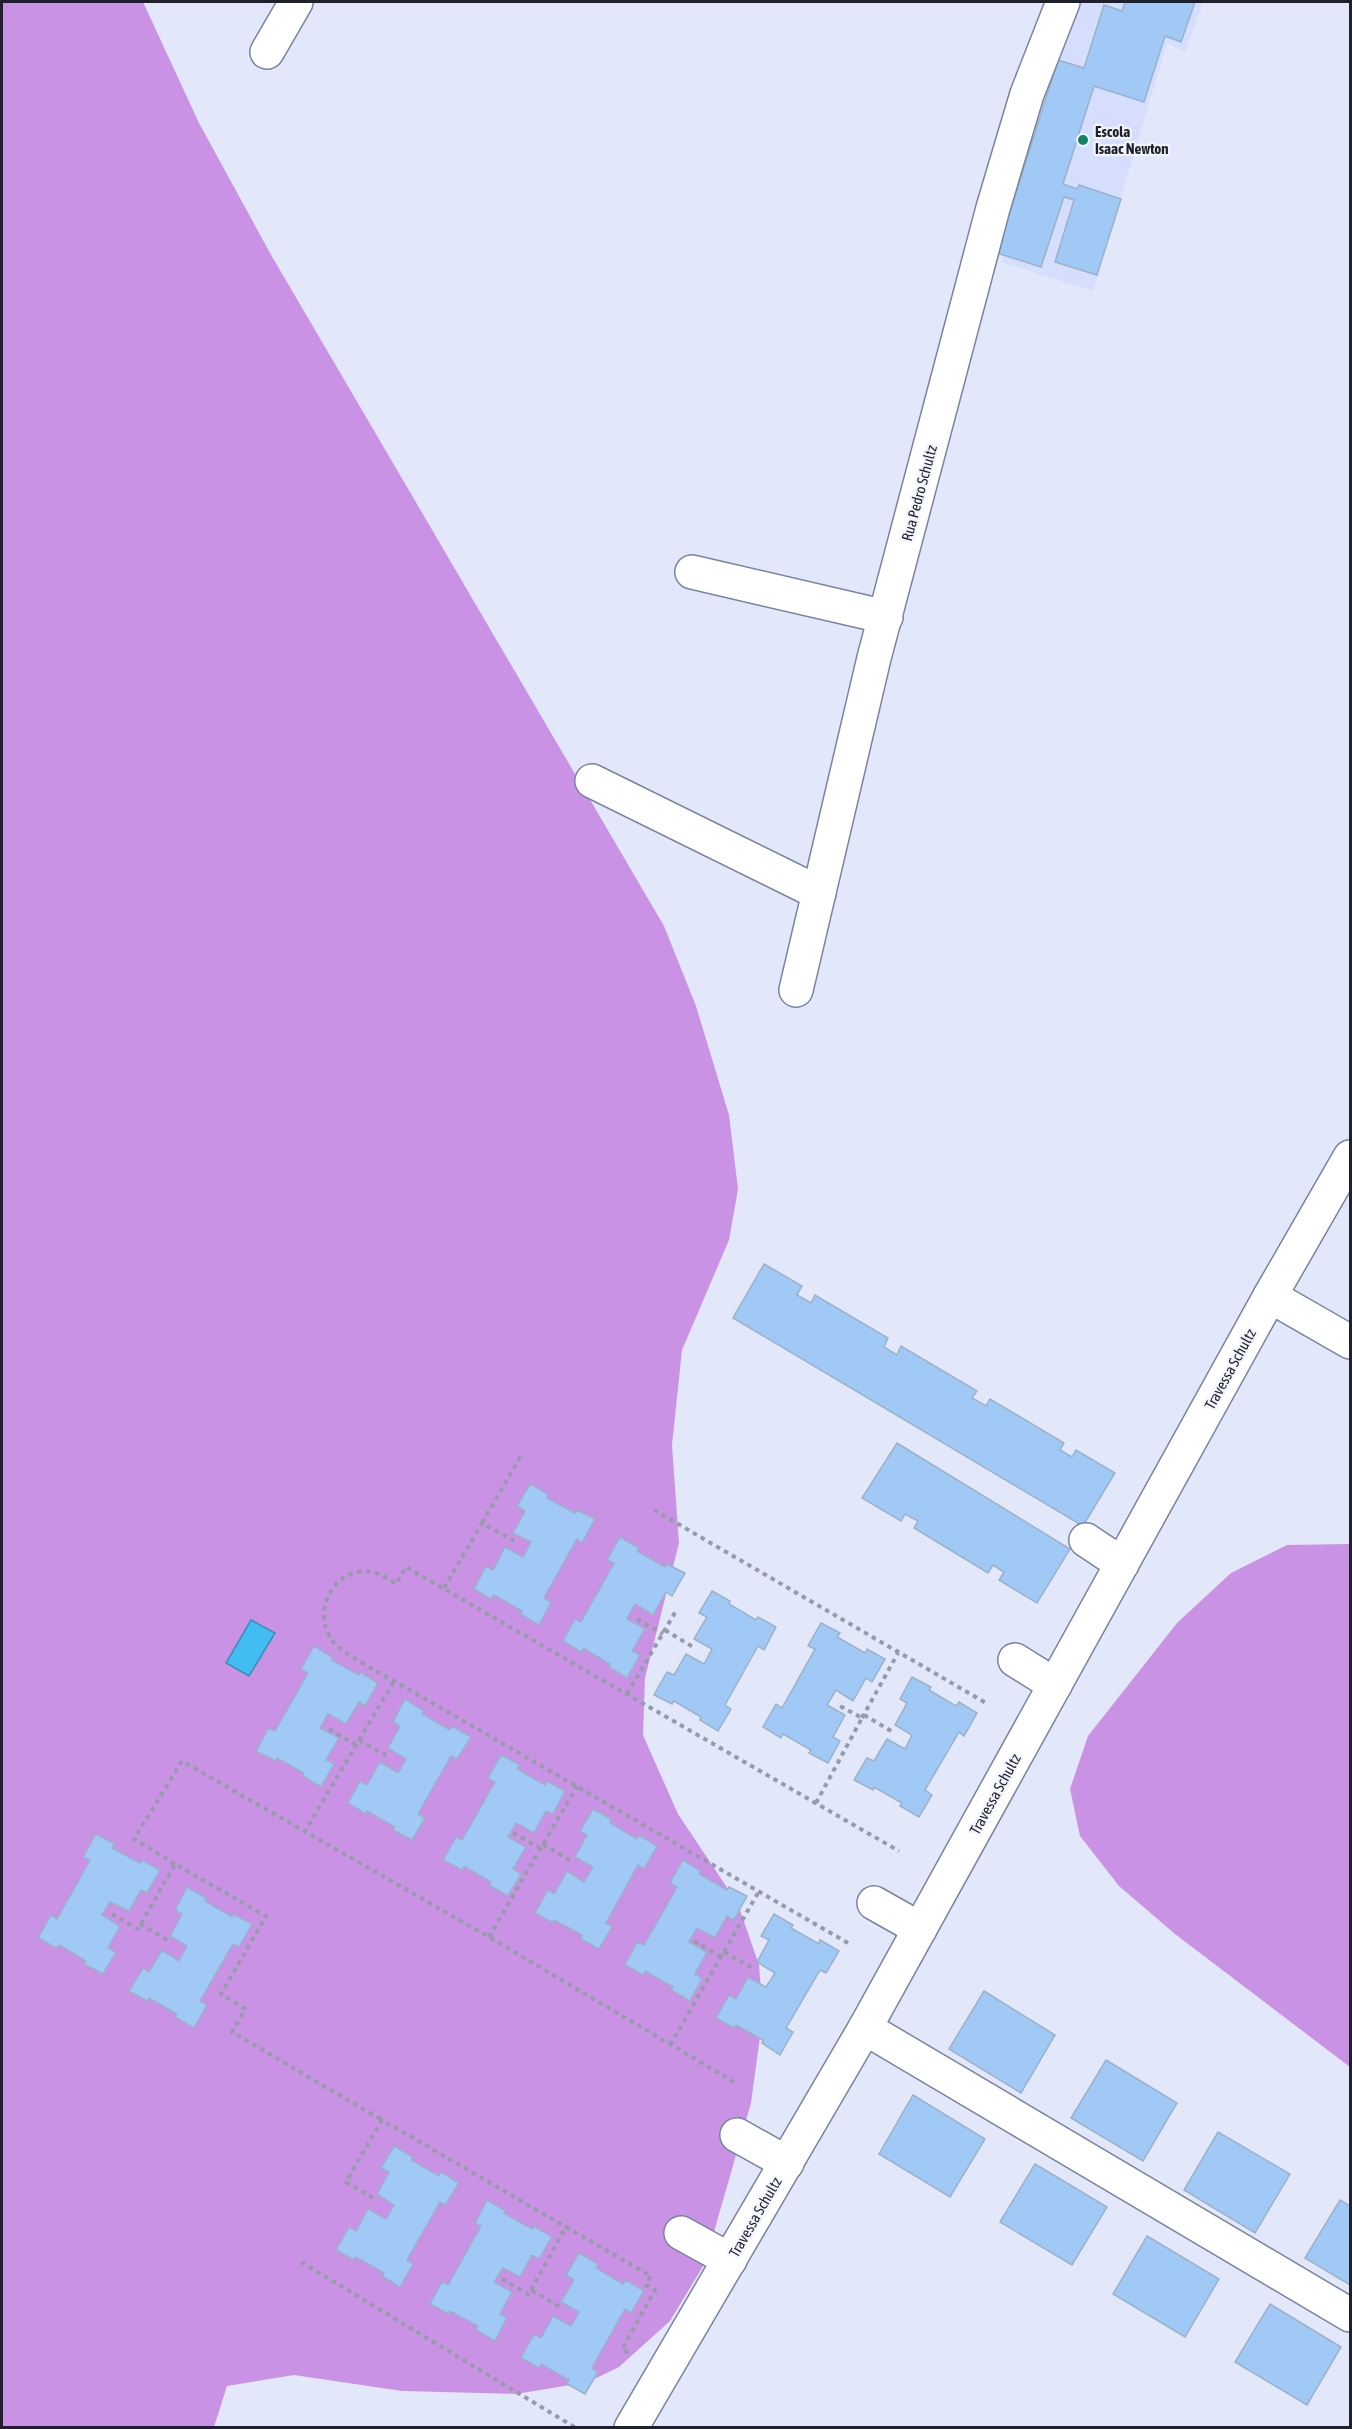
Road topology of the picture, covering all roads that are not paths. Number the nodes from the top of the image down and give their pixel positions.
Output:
1 (296, 2) edge
2 (1063, 2) edge
3 (267, 52) dead end
4 (692, 572) dead end
5 (886, 617) junction
6 (592, 782) dead end
7 (819, 893) junction
8 (796, 990) dead end
9 (1350, 1157) edge
10 (1270, 1296) junction
11 (1350, 1342) edge
12 (1086, 1540) dead end
13 (1122, 1564) junction
14 (1015, 1660) dead end
15 (1055, 1685) junction
16 (874, 1903) dead end
17 (920, 1929) junction
18 (865, 2028) junction
19 (737, 2135) dead end
20 (787, 2163) junction
21 (681, 2233) dead end
22 (730, 2260) junction
23 (1350, 2315) edge
24 (631, 2427) edge

1 - 3 street
2 - 5 street, Rua Pedro Schultz
4 - 5 street
5 - 7 street, Rua Pedro Schultz
6 - 7 street
7 - 8 street, Rua Pedro Schultz
9 - 10 street, Travessa Schultz
10 - 11 street
10 - 13 street, Travessa Schultz
12 - 13 street
13 - 15 street, Travessa Schultz
14 - 15 street
15 - 17 street, Travessa Schultz
16 - 17 street
17 - 18 street, Travessa Schultz
18 - 20 street, Travessa Schultz
18 - 23 street
19 - 20 street
20 - 22 street, Travessa Schultz
21 - 22 street
22 - 24 street, Travessa Schultz

